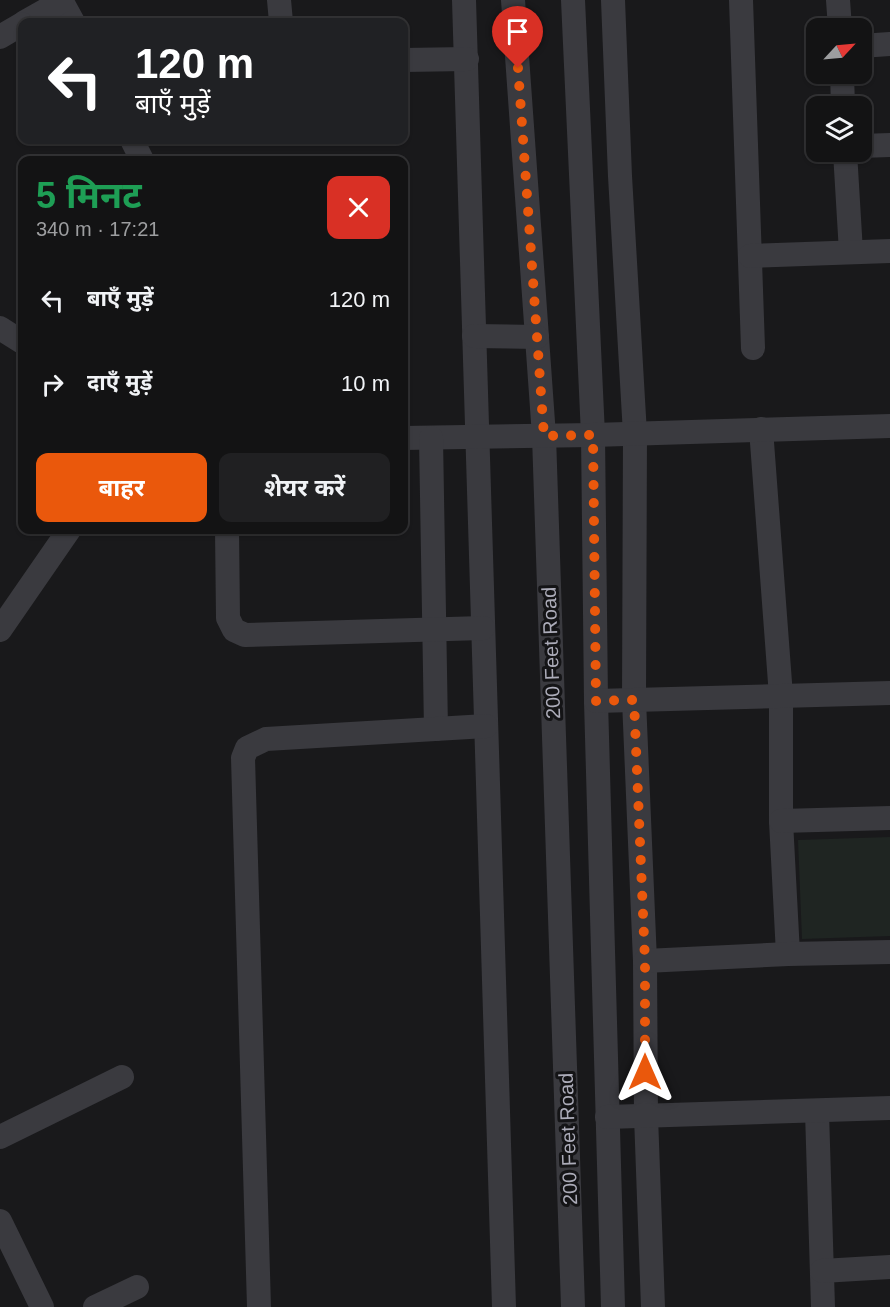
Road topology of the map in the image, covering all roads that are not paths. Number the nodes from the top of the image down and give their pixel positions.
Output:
1 (61, 0) edge
2 (279, 0) edge
3 (464, 0) edge
4 (513, 0) edge
5 (573, 0) edge
6 (613, 0) edge
7 (741, 0) edge
8 (838, 0) edge
9 (32, 18) edge
10 (71, 18) edge
11 (281, 18) edge
12 (839, 18) edge
13 (18, 26) edge
14 (0, 37) edge
15 (890, 44) edge
16 (872, 45) edge
17 (467, 59) junction
18 (408, 60) edge
19 (890, 144) edge
20 (872, 145) edge
21 (846, 162) edge
22 (890, 251) edge
23 (851, 252) junction
24 (750, 256) junction
25 (0, 328) edge
26 (474, 336) junction
27 (537, 337) junction
28 (18, 339) edge
29 (753, 348) dead end
30 (890, 426) edge
31 (761, 429) junction
32 (635, 434) junction
33 (593, 435) junction
34 (476, 436) junction
35 (544, 436) junction
36 (408, 438) edge
37 (431, 438) junction
38 (66, 534) edge
39 (226, 534) edge
40 (483, 628) junction
41 (0, 630) edge
42 (434, 630) junction
43 (890, 693) edge
44 (781, 696) junction
45 (634, 700) junction
46 (596, 701) junction
47 (486, 726) junction
48 (436, 729) junction
49 (890, 818) edge
50 (781, 821) junction
51 (890, 952) edge
52 (788, 954) junction
53 (645, 961) junction
54 (122, 1077) dead end
55 (890, 1108) edge
56 (817, 1112) junction
57 (646, 1116) junction
58 (607, 1117) junction
59 (0, 1137) edge
60 (0, 1221) edge
61 (890, 1267) edge
62 (822, 1271) junction
63 (137, 1287) dead end
64 (42, 1307) edge
65 (95, 1307) edge
66 (259, 1307) edge
67 (504, 1307) edge
68 (573, 1307) edge
69 (613, 1307) edge
70 (653, 1307) edge
71 (823, 1307) edge

1 - 9 street
1 - 10 street
2 - 11 street
3 - 17 street
4 - 27 street, 200 Feet Road
5 - 33 street
6 - 32 street
7 - 24 street
8 - 12 street
13 - 14 street
15 - 16 street
17 - 18 street
17 - 26 street
19 - 20 street
21 - 23 street
22 - 23 street
23 - 24 street
24 - 29 street
25 - 28 street
26 - 27 street
26 - 34 street
27 - 35 street, 200 Feet Road
30 - 31 street
31 - 32 street
31 - 44 street
32 - 33 street
32 - 45 street
33 - 35 street
33 - 46 street
34 - 35 street
34 - 37 street
34 - 40 street
35 - 68 street, 200 Feet Road
36 - 37 street
37 - 42 street
38 - 41 street
39 - 42 street
40 - 42 street
40 - 47 street
42 - 48 street
43 - 44 street
44 - 45 street
44 - 50 street
45 - 46 street
45 - 53 street
46 - 58 street
47 - 48 street
47 - 67 street
48 - 66 street
49 - 50 street
50 - 52 street
51 - 52 street
52 - 53 street
53 - 57 street
54 - 59 street
55 - 56 street
56 - 57 street
56 - 62 street
57 - 58 street
57 - 70 street
58 - 69 street
60 - 64 street
61 - 62 street
62 - 71 street
63 - 65 street

